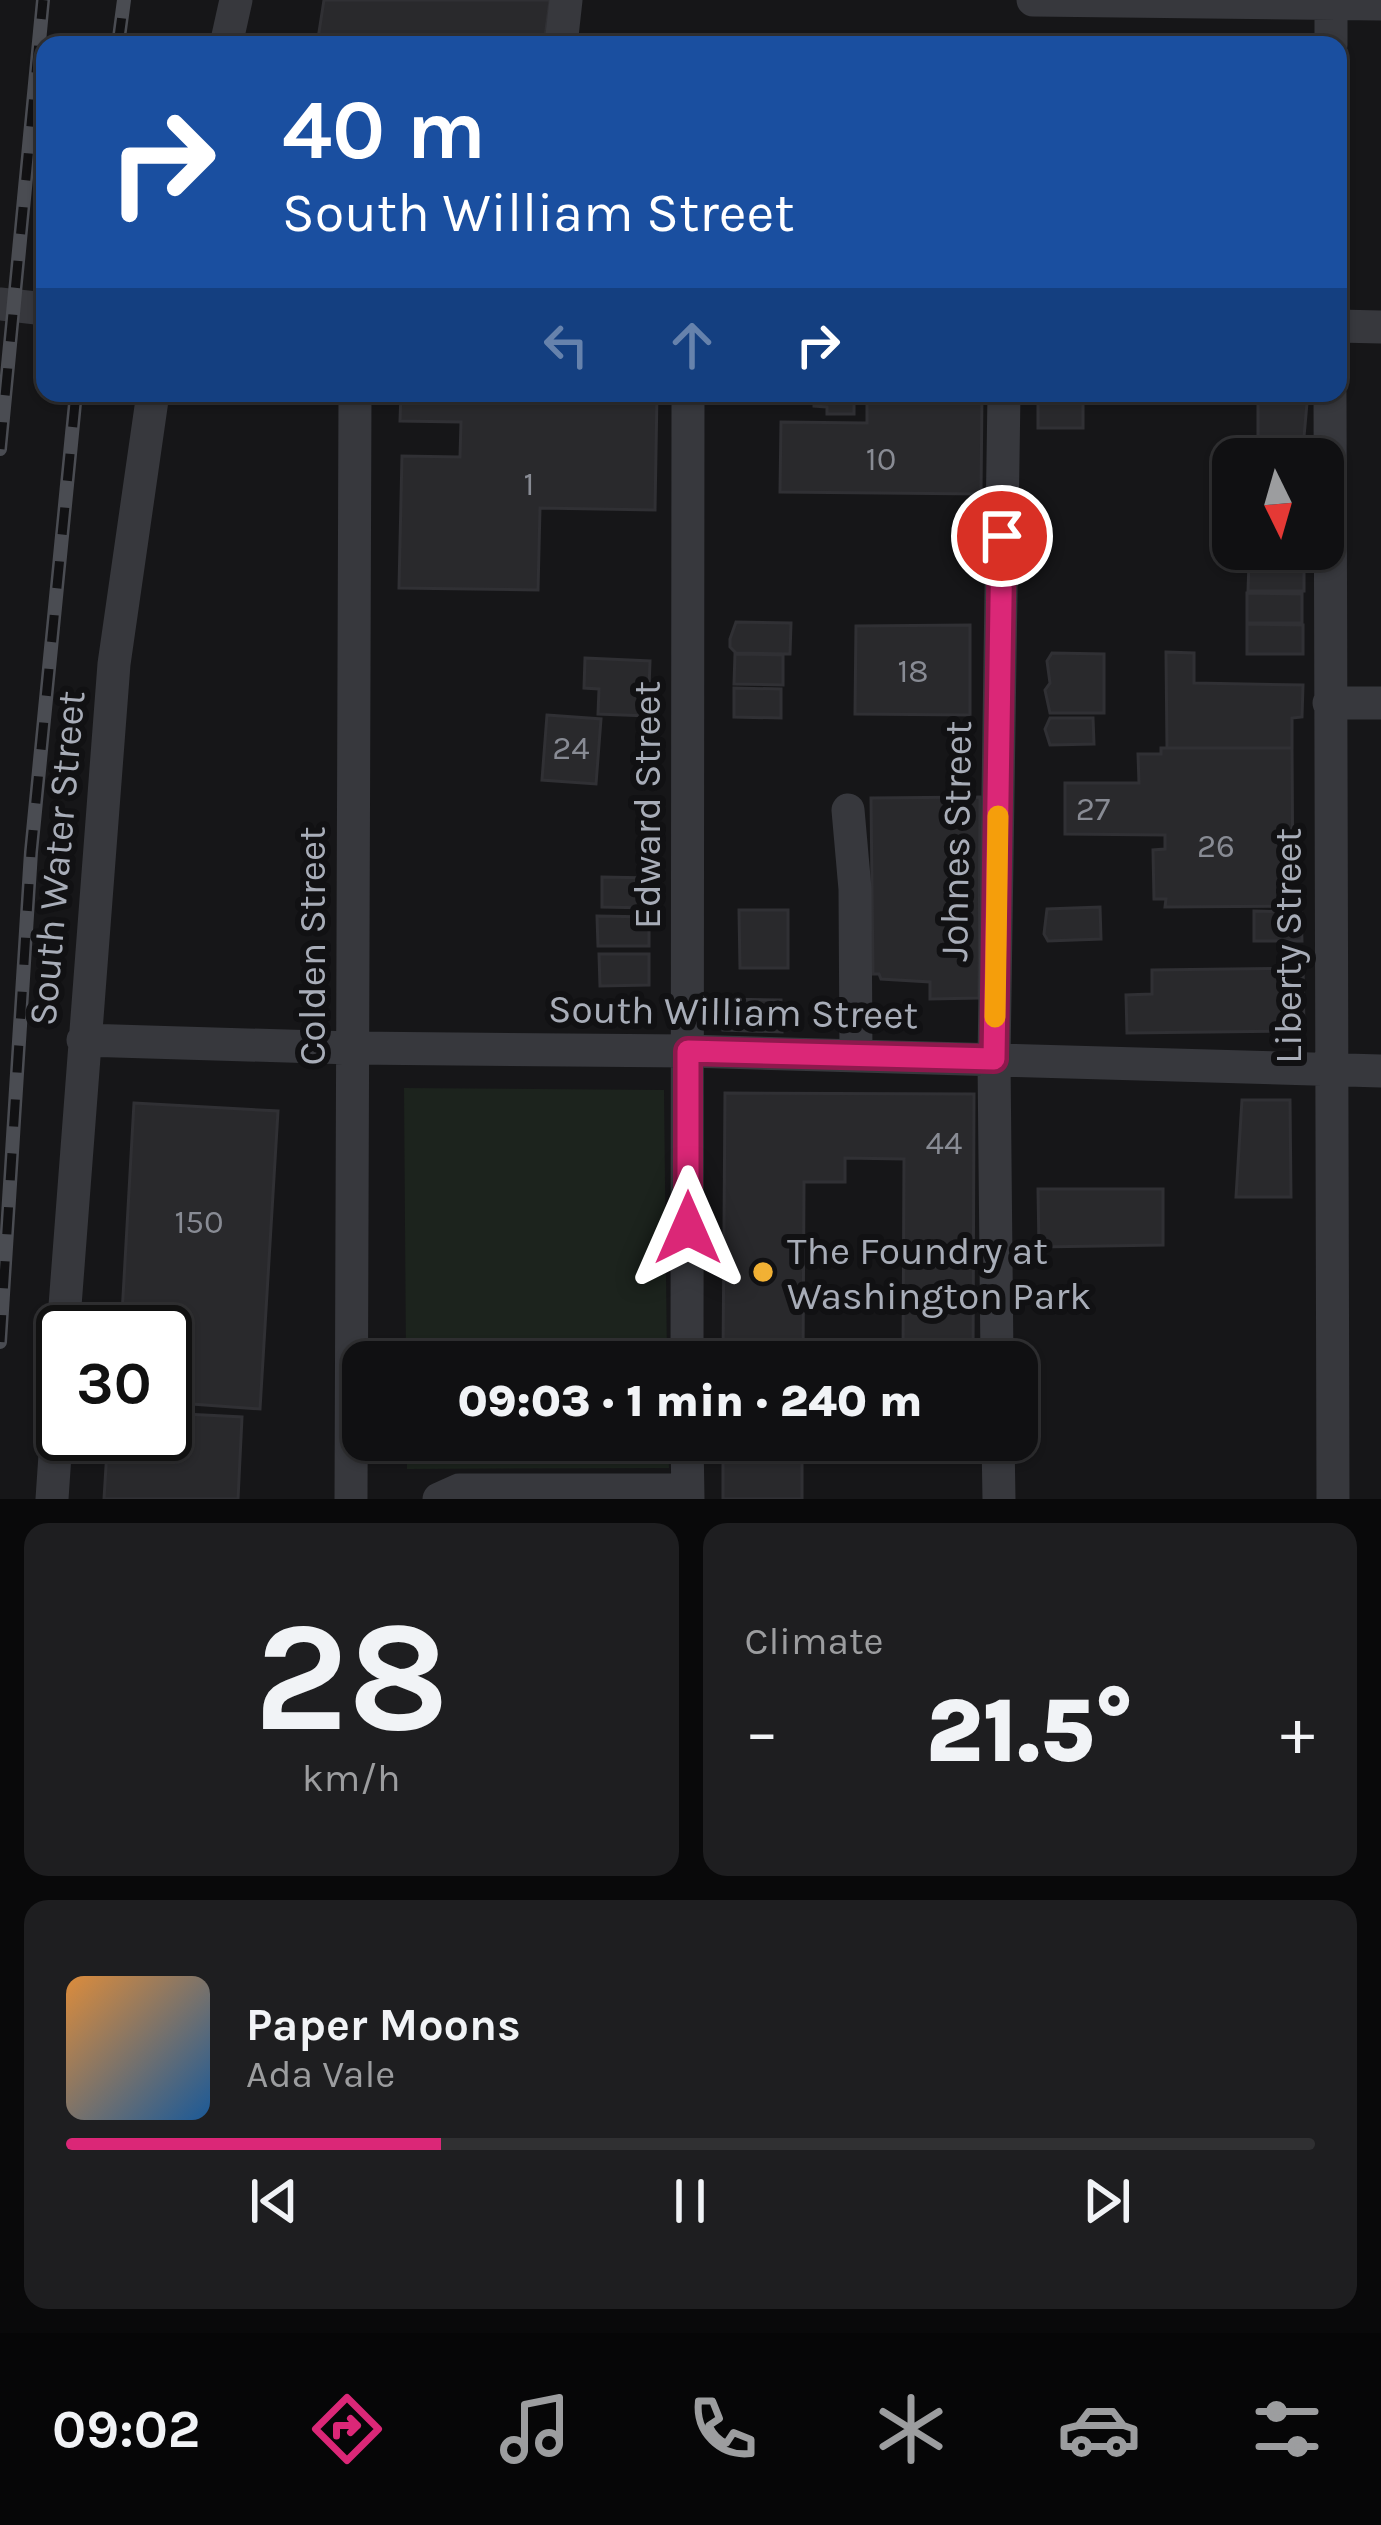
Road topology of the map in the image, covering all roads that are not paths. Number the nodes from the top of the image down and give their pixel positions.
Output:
1 (236, 0) edge
2 (566, 0) edge
3 (1033, 0) edge
4 (1331, 2) edge
5 (1381, 4) edge
6 (228, 36) edge
7 (563, 36) edge
8 (1331, 36) edge
9 (0, 304) edge
10 (36, 308) edge
11 (1347, 326) edge
12 (1381, 327) edge
13 (152, 402) edge
14 (355, 402) edge
15 (688, 402) edge
16 (1004, 402) edge
17 (1330, 402) edge
18 (1381, 703) edge
19 (1329, 704) junction
20 (848, 809) dead end
21 (83, 1040) junction
22 (352, 1048) junction
23 (688, 1051) junction
24 (856, 1055) junction
25 (994, 1059) junction
26 (1329, 1071) junction
27 (1381, 1071) edge
28 (65, 1305) edge
29 (688, 1341) edge
30 (997, 1341) edge
31 (55, 1461) edge
32 (687, 1461) edge
33 (998, 1461) edge
34 (687, 1495) edge
35 (52, 1499) edge
36 (351, 1499) edge
37 (439, 1499) edge
38 (999, 1499) edge
39 (1333, 1499) edge

1 - 6 street
2 - 7 street
3 - 4 street
4 - 5 street
4 - 8 street
9 - 10 street
11 - 12 street
13 - 21 street, South Water Street
14 - 22 street, Colden Street
15 - 23 street, Edward Street
16 - 25 street, Johnes Street
17 - 19 street, Liberty Street
18 - 19 street
19 - 26 street, Liberty Street
20 - 24 street
21 - 22 street, South William Street
21 - 28 street, South Water Street
22 - 23 street, South William Street
22 - 36 street, Colden Street
23 - 24 street, South William Street
23 - 29 street, Edward Street
24 - 25 street, South William Street
25 - 26 street, South William Street
25 - 30 street, Johnes Street
26 - 27 street, South William Street
26 - 39 street, Liberty Street
31 - 35 street, South Water Street
32 - 34 street
33 - 38 street
34 - 37 street

